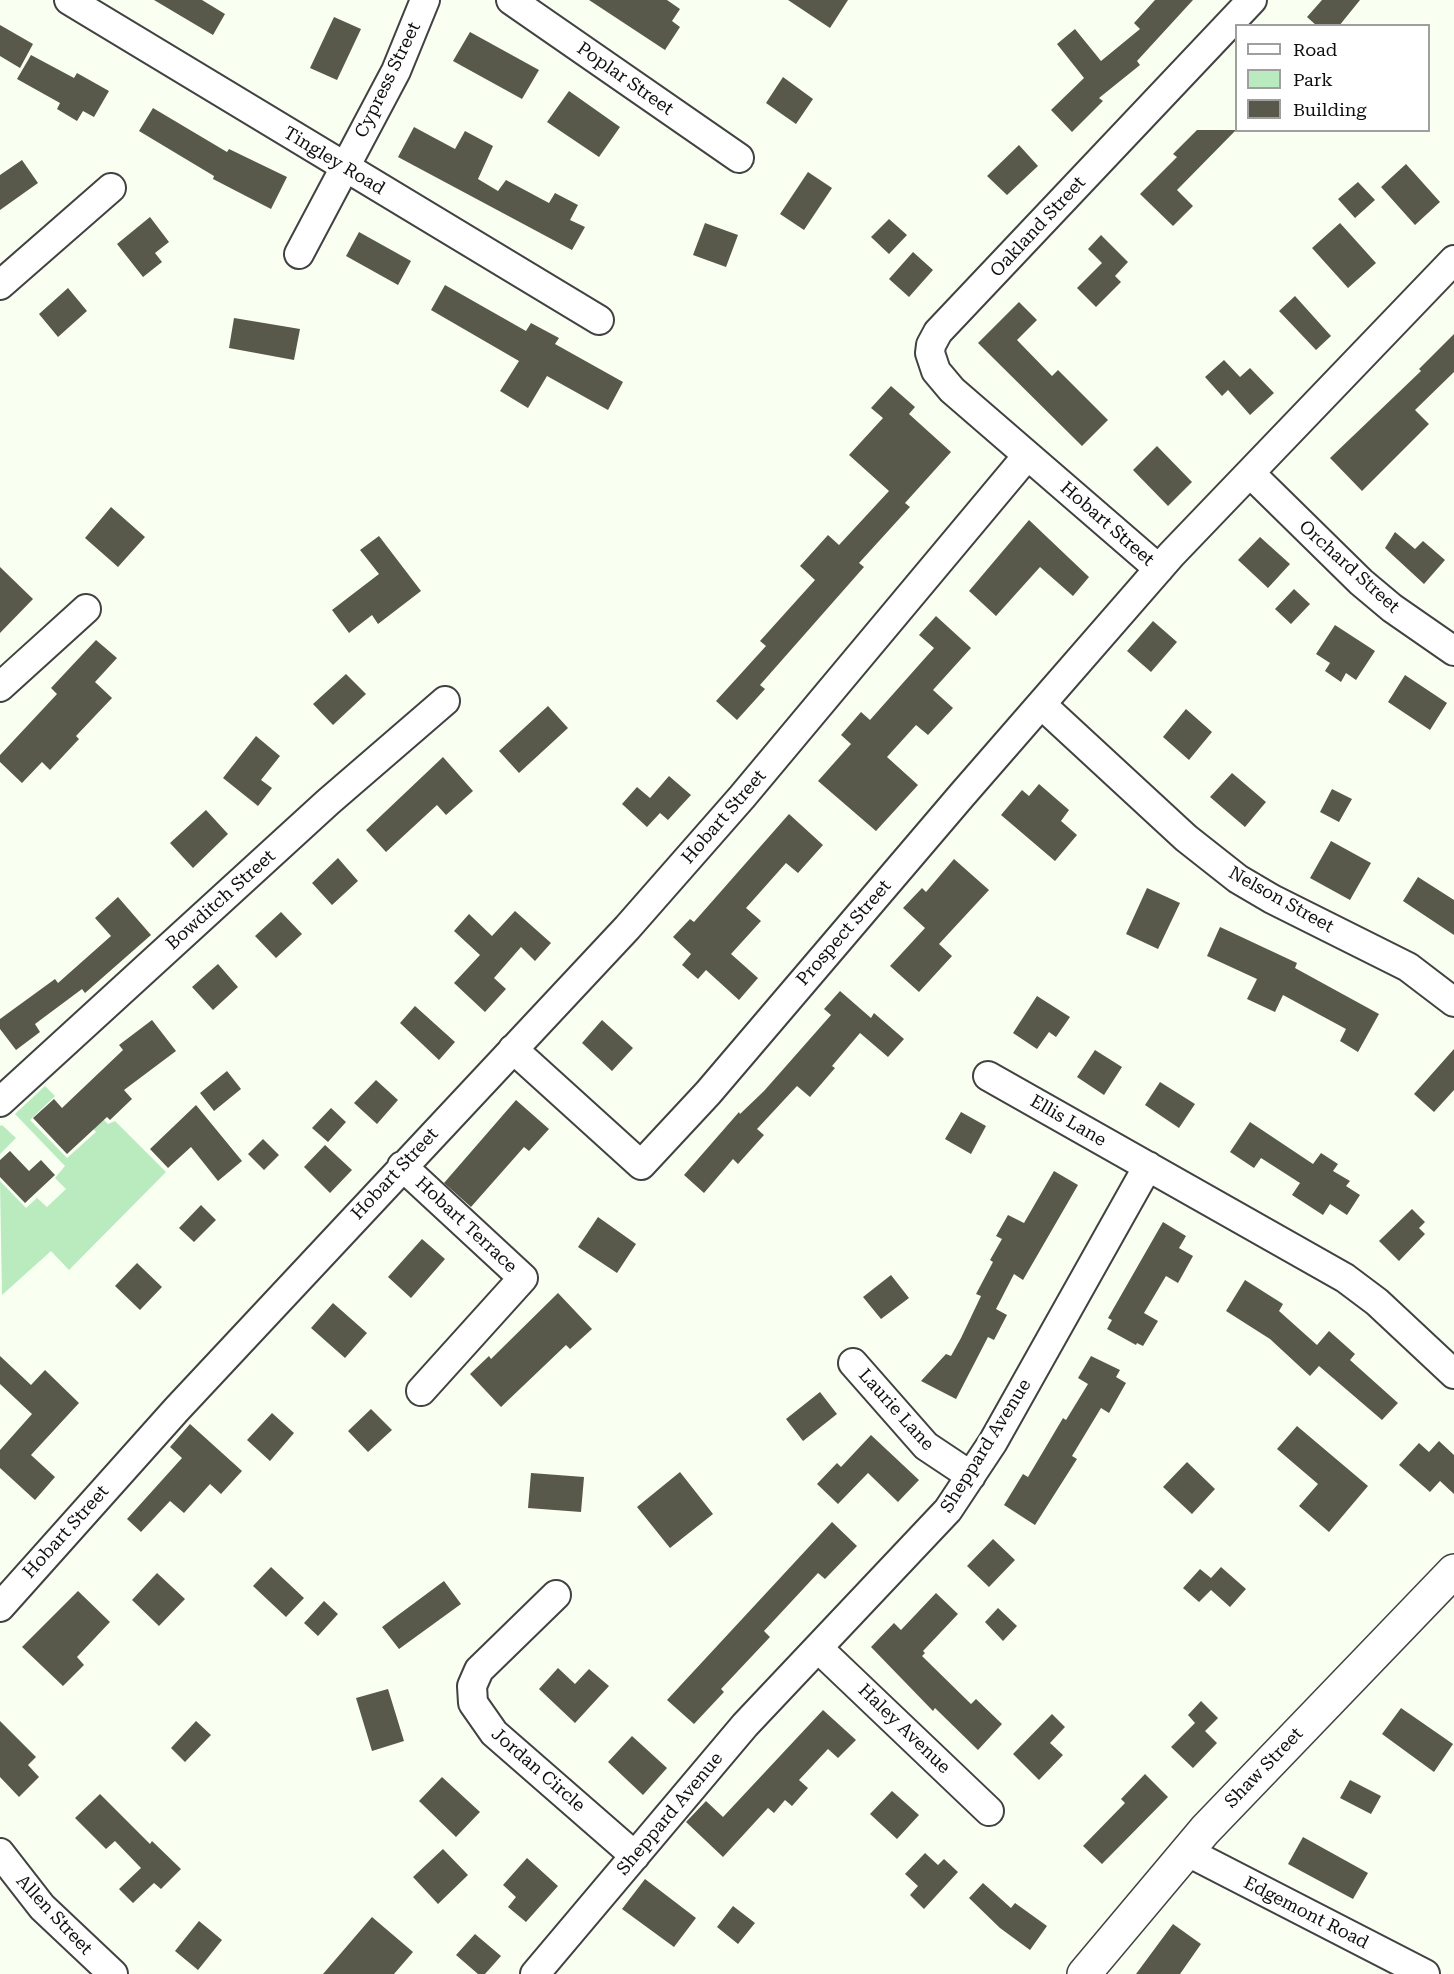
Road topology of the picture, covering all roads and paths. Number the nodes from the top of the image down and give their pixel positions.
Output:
1 (425, 0) edge
2 (511, 0) edge
3 (1252, 0) edge
4 (81, 3) edge
5 (739, 158) dead end
6 (345, 168) junction
7 (111, 188) dead end
8 (299, 254) dead end
9 (1449, 276) edge
10 (0, 285) edge
11 (599, 320) dead end
12 (1027, 456) junction
13 (1251, 474) junction
14 (1159, 569) junction
15 (86, 609) dead end
16 (1454, 651) edge
17 (0, 687) edge
18 (445, 701) dead end
19 (1042, 705) junction
20 (1454, 1002) edge
21 (513, 1049) junction
22 (988, 1076) dead end
23 (0, 1102) edge
24 (402, 1166) junction
25 (1148, 1166) junction
26 (853, 1363) dead end
27 (1454, 1374) edge
28 (421, 1391) dead end
29 (971, 1476) junction
30 (1454, 1571) edge
31 (556, 1595) dead end
32 (0, 1606) edge
33 (818, 1648) junction
34 (989, 1810) dead end
35 (1186, 1851) junction
36 (0, 1853) edge
37 (635, 1856) junction
38 (112, 1974) edge
39 (535, 1974) edge
40 (1084, 1974) edge
41 (1425, 1974) edge

1 - 6 street, Cypress Street
2 - 5 street, Poplar Street
3 - 12 street, Oakland Street
4 - 6 street, Tingley Road
6 - 8 street, Cypress Street
6 - 11 street, Tingley Road
7 - 10 street
9 - 13 street, Hobart Street
12 - 14 street, Hobart Street
12 - 21 street, Hobart Street
13 - 14 street, Hobart Street
13 - 16 street, Orchard Street
14 - 19 street, Prospect Street
15 - 17 street
18 - 23 street, Bowditch Street
19 - 20 street, Nelson Street
19 - 21 street, Prospect Street
21 - 24 street, Hobart Street
22 - 25 street, Ellis Lane
24 - 28 street, Hobart Terrace
24 - 32 street, Hobart Street
25 - 27 street
25 - 29 street, Sheppard Avenue
26 - 29 street, Laurie Lane
29 - 33 street, Sheppard Avenue
30 - 35 street, Shaw Street
31 - 37 street, Jordan Circle
33 - 34 street, Haley Avenue
33 - 37 street, Sheppard Avenue
35 - 40 street, Shaw Street
35 - 41 street, Edgemont Road
36 - 38 street, Allen Street
37 - 39 street, Sheppard Avenue

